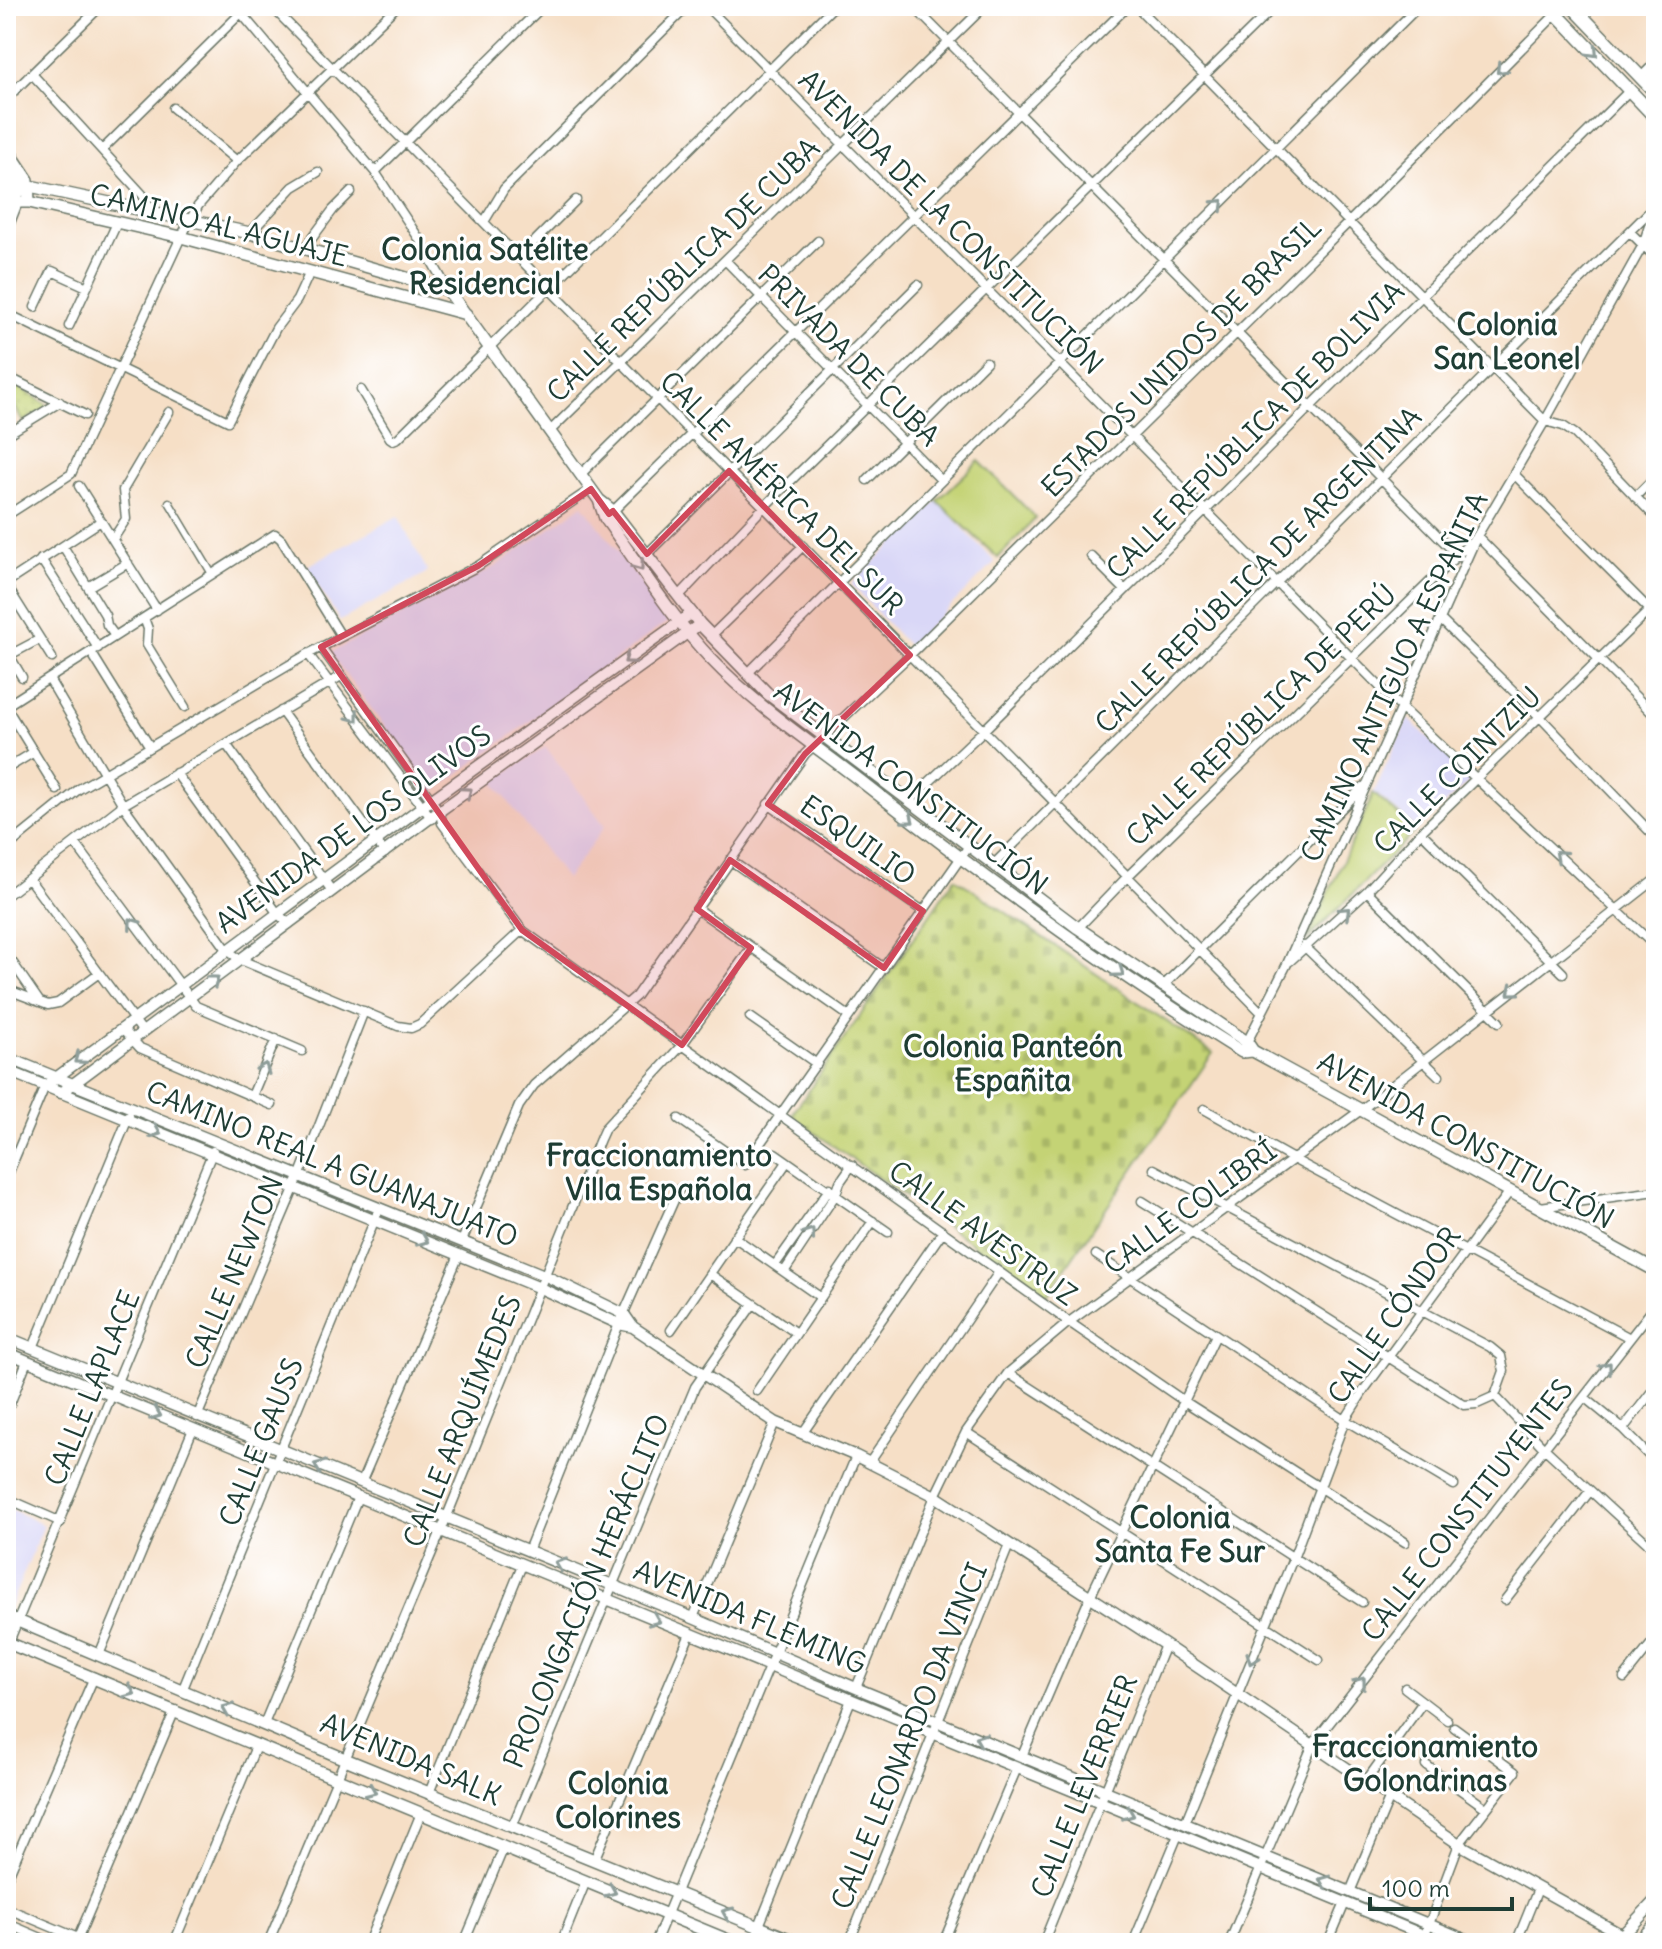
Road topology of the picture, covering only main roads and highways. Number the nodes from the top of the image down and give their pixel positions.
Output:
1 (1572, 6) edge
2 (1556, 9) edge
3 (1656, 93) edge
4 (1656, 118) edge
5 (6, 147) edge
6 (6, 165) edge
7 (25, 186) junction
8 (6, 188) edge
9 (24, 201) junction
10 (6, 202) edge
11 (448, 290) joint
12 (466, 314) junction
13 (609, 515) junction
14 (1247, 1048) junction
15 (1656, 1271) edge
16 (12, 1618) edge
17 (7, 1645) edge
18 (1656, 1900) edge
19 (1656, 1926) edge
20 (1619, 1939) edge
21 (735, 1943) edge
22 (799, 1943) edge
23 (1639, 1943) edge

1 - 3 main road
2 -> 4 main road
5 - 7 main road
6 - 7 main road
7 - 8 main road, CAMINO AL AGUAJE
7 - 9 main road
7 - 11 main road, CAMINO AL AGUAJE
9 - 10 main road, CAMINO AL AGUAJE
9 - 12 main road, CAMINO AL AGUAJE
11 - 12 main road, AVENIDA CONSTITUCIÓN
12 - 13 main road, AVENIDA CONSTITUCIÓN
13 - 14 main road, AVENIDA CONSTITUCIÓN
13 -> 14 main road, AVENIDA CONSTITUCIÓN
14 - 15 main road, AVENIDA CONSTITUCIÓN
22 -> 16 main road, AVENIDA SALK
17 -> 21 main road, AVENIDA SALK
18 - 20 main road
19 - 23 highway

